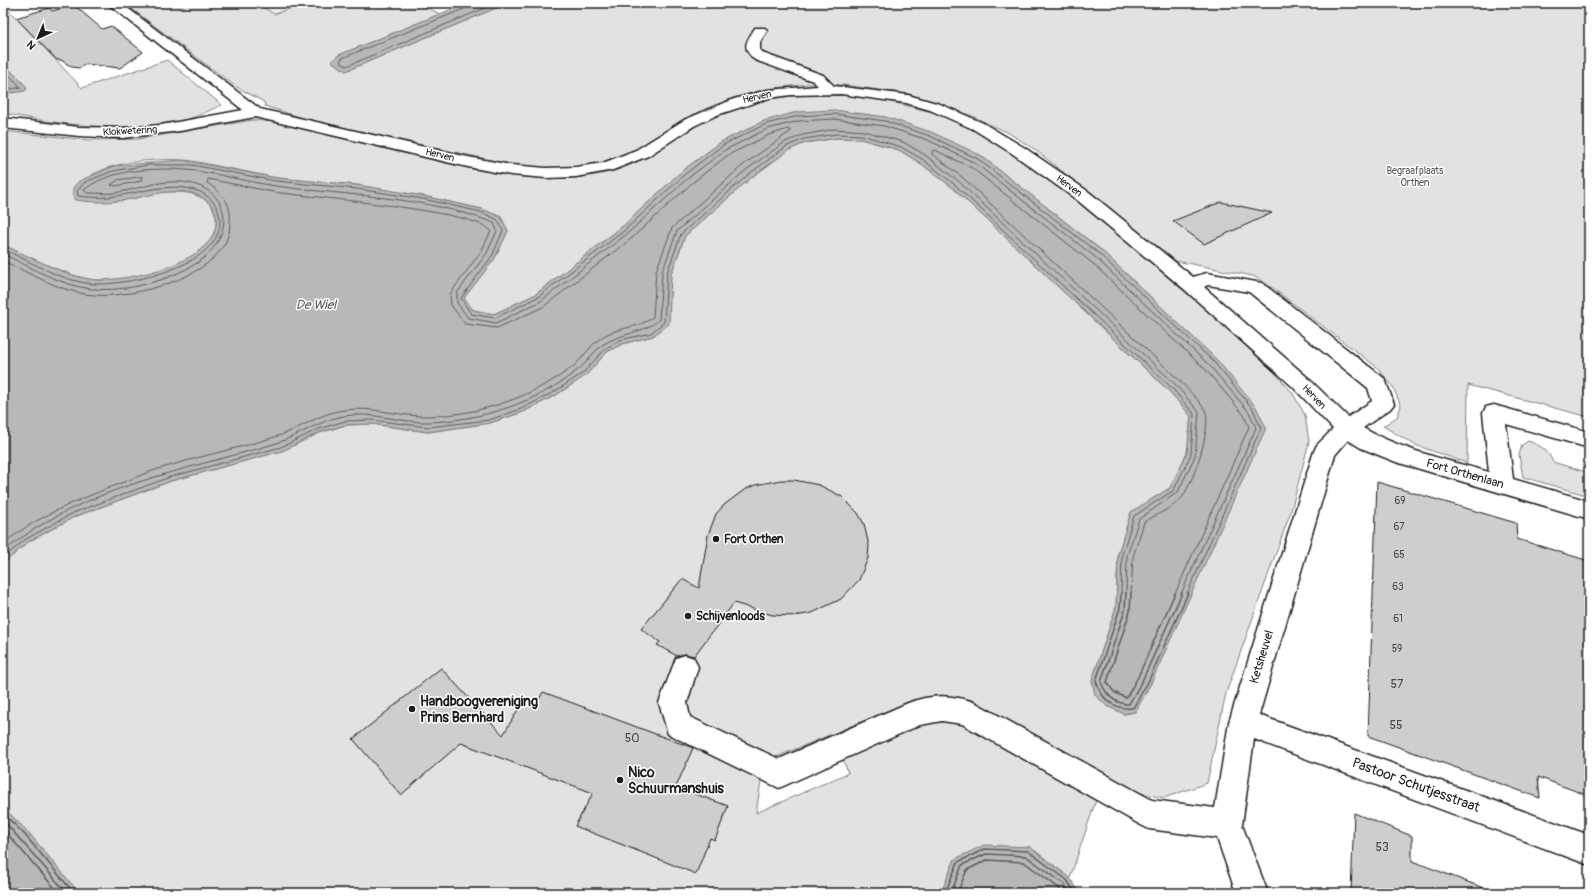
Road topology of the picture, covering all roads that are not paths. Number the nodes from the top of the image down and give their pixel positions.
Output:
1 (113, 3) edge
2 (760, 30) dead end
3 (829, 89) junction
4 (255, 112) junction
5 (3, 123) edge
6 (1191, 285) junction
7 (1346, 429) junction
8 (1589, 440) edge
9 (1502, 485) junction
10 (1589, 510) edge
11 (685, 667) dead end
12 (1243, 722) junction
13 (1227, 825) junction
14 (1589, 850) edge
15 (1252, 893) edge

1 - 4 street, Herven
2 - 3 street
3 - 4 street, Herven
3 - 6 street, Herven
4 - 5 street, Klokwetering
6 - 7 street, Herven
6 - 7 street, Ketsheuvel
7 - 9 street, Fort Orthenlaan
7 - 12 street, Ketsheuvel
8 - 9 street
9 - 10 street, Fort Orthenlaan
11 - 13 street
12 - 13 street, Ketsheuvel
12 - 14 street, Pastoor Schutjesstraat
13 - 15 street, Ketsheuvel

